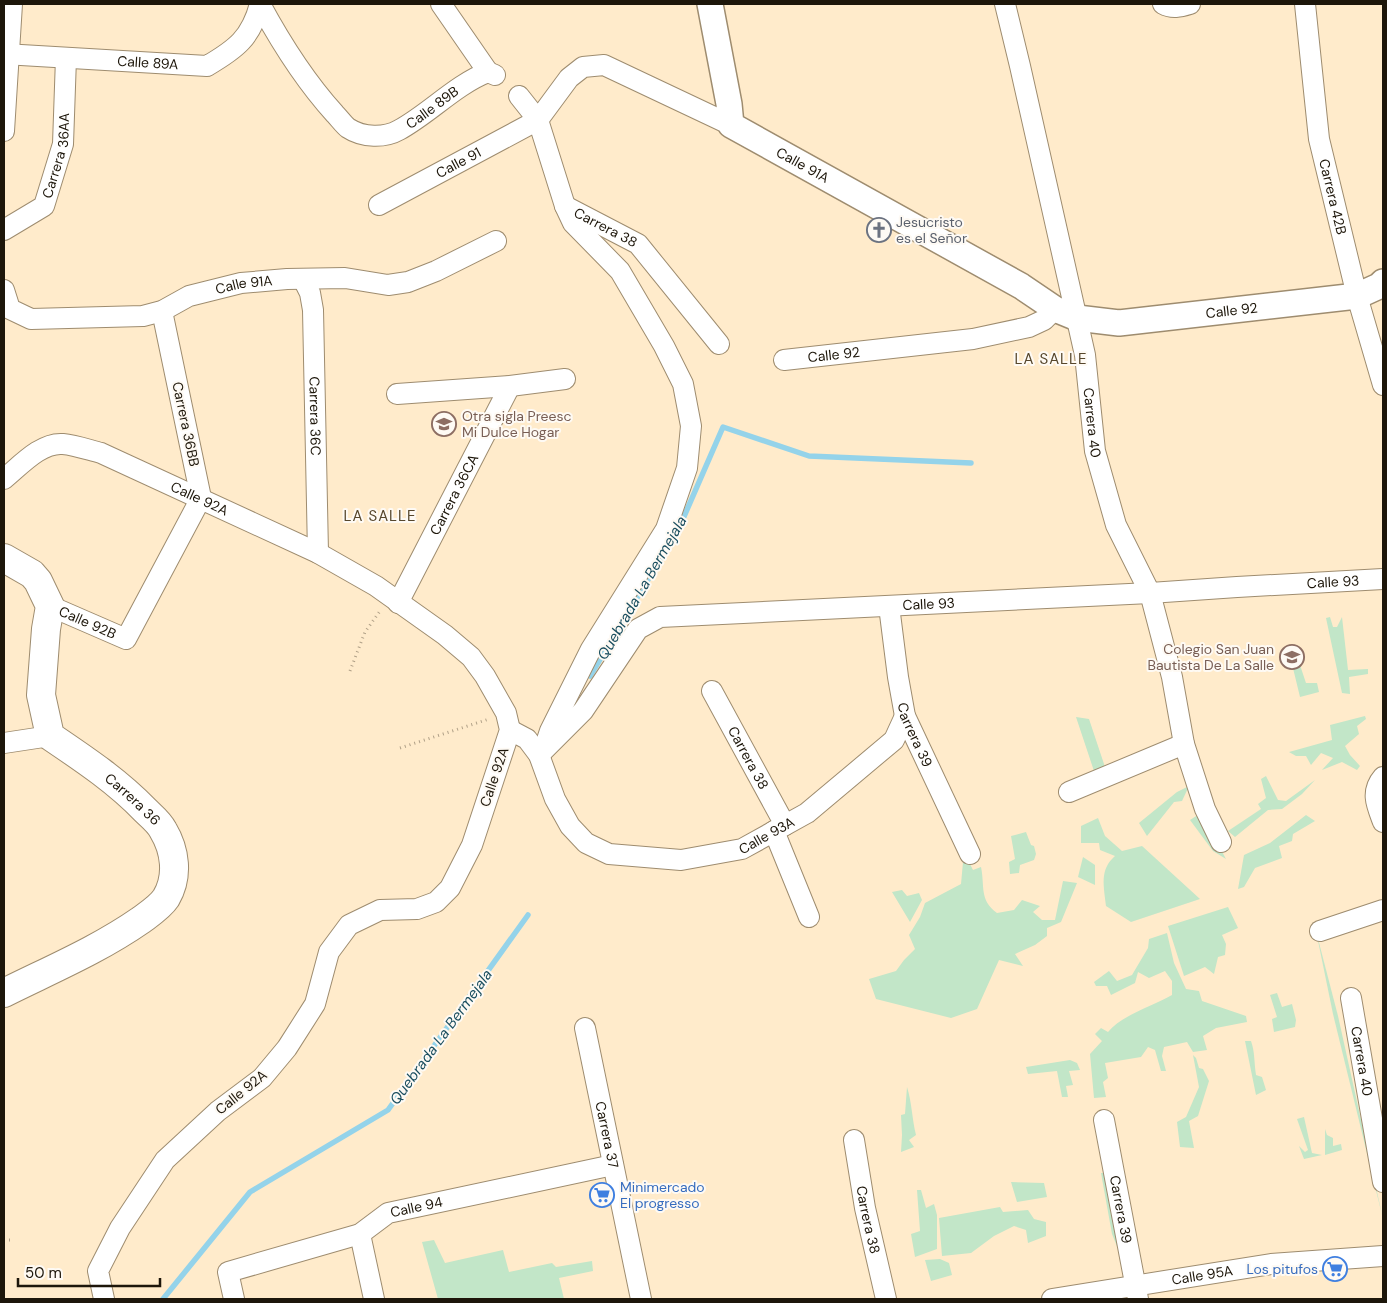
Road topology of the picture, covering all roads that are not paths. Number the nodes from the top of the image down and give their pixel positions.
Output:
1 (12, 4) edge
2 (260, 4) edge
3 (710, 4) edge
4 (1005, 4) edge
5 (1163, 4) edge
6 (1190, 4) edge
7 (1305, 4) edge
8 (449, 6) edge
9 (6, 54) edge
10 (66, 58) junction
11 (519, 96) dead end
12 (538, 120) junction
13 (731, 125) junction
14 (4, 131) edge
15 (380, 205) dead end
16 (565, 206) junction
17 (4, 230) edge
18 (496, 241) dead end
19 (303, 279) junction
20 (1383, 282) edge
21 (4, 290) edge
22 (1357, 296) junction
23 (162, 311) junction
24 (1066, 314) junction
25 (719, 344) dead end
26 (784, 360) dead end
27 (565, 379) dead end
28 (1383, 385) edge
29 (510, 386) junction
30 (397, 394) dead end
31 (4, 479) edge
32 (201, 498) junction
33 (318, 554) junction
34 (4, 558) edge
35 (1383, 579) edge
36 (1150, 593) junction
37 (394, 600) junction
38 (50, 606) junction
39 (889, 606) junction
40 (712, 691) dead end
41 (905, 716) junction
42 (508, 722) junction
43 (50, 736) junction
44 (4, 743) edge
45 (1184, 744) junction
46 (541, 752) junction
47 (1383, 777) edge
48 (1069, 792) dead end
49 (1383, 822) edge
50 (780, 828) junction
51 (1221, 842) dead end
52 (970, 854) dead end
53 (1383, 910) edge
54 (809, 917) dead end
55 (1320, 931) dead end
56 (4, 993) edge
57 (1351, 998) dead end
58 (586, 1028) dead end
59 (1104, 1120) dead end
60 (1379, 1131) edge
61 (854, 1140) dead end
62 (613, 1165) junction
63 (1383, 1182) edge
64 (360, 1234) junction
65 (1383, 1256) edge
66 (1137, 1292) edge
67 (104, 1299) edge
68 (234, 1299) edge
69 (374, 1299) edge
70 (641, 1299) edge
71 (886, 1299) edge
72 (1052, 1299) edge

1 - 9 street
2 - 8 street, Calle 89B
2 - 10 street, Calle 89A
3 - 13 street
4 - 24 street, Carrera 40
5 - 6 street
7 - 22 street, Carrera 42B
9 - 10 street, Calle 89A
9 - 14 street
10 - 17 street, Carrera 36AA
11 - 12 street
12 - 13 street, Calle 91A
12 - 15 street, Calle 91
12 - 16 street, Carrera 38
13 - 24 street, Calle 91A
16 - 25 street, Carrera 38
16 - 46 street
18 - 19 street, Calle 91A
19 - 23 street, Calle 91A
19 - 33 street, Carrera 36C
20 - 22 street, Calle 92
21 - 23 street, Calle 91A
22 - 24 street, Calle 92
22 - 28 street, Carrera 42B
23 - 32 street, Carrera 36BB
24 - 26 street, Calle 92
24 - 36 street, Carrera 40
27 - 29 street
29 - 30 street
29 - 37 street, Carrera 36CA
31 - 32 street, Calle 92A
32 - 33 street, Calle 92A
32 - 38 street, Calle 92B
33 - 37 street, Calle 92A
34 - 38 main road
35 - 36 street, Calle 93
36 - 39 street, Calle 93
36 - 45 street, Carrera 40
37 - 42 street, Calle 92A
38 - 43 main road
39 - 41 street, Carrera 39
39 - 46 street, Calle 93
40 - 50 street, Carrera 38
41 - 50 street, Calle 93A
41 - 52 street, Carrera 39
42 - 46 street
42 - 67 street, Calle 92A
43 - 44 street
43 - 56 main road, Carrera 36
45 - 48 street
45 - 51 street, Carrera 40
46 - 50 street, Calle 93A
47 - 49 street
50 - 54 street, Carrera 38
53 - 55 street
57 - 60 street, Carrera 40
58 - 62 street, Carrera 37
59 - 66 street, Carrera 39
60 - 63 street, Carrera 40
61 - 71 street, Carrera 38
62 - 64 street, Calle 94
62 - 70 street, Carrera 37
64 - 68 street, Calle 94
64 - 69 street
65 - 66 street, Calle 95A
66 - 72 street, Calle 95A

